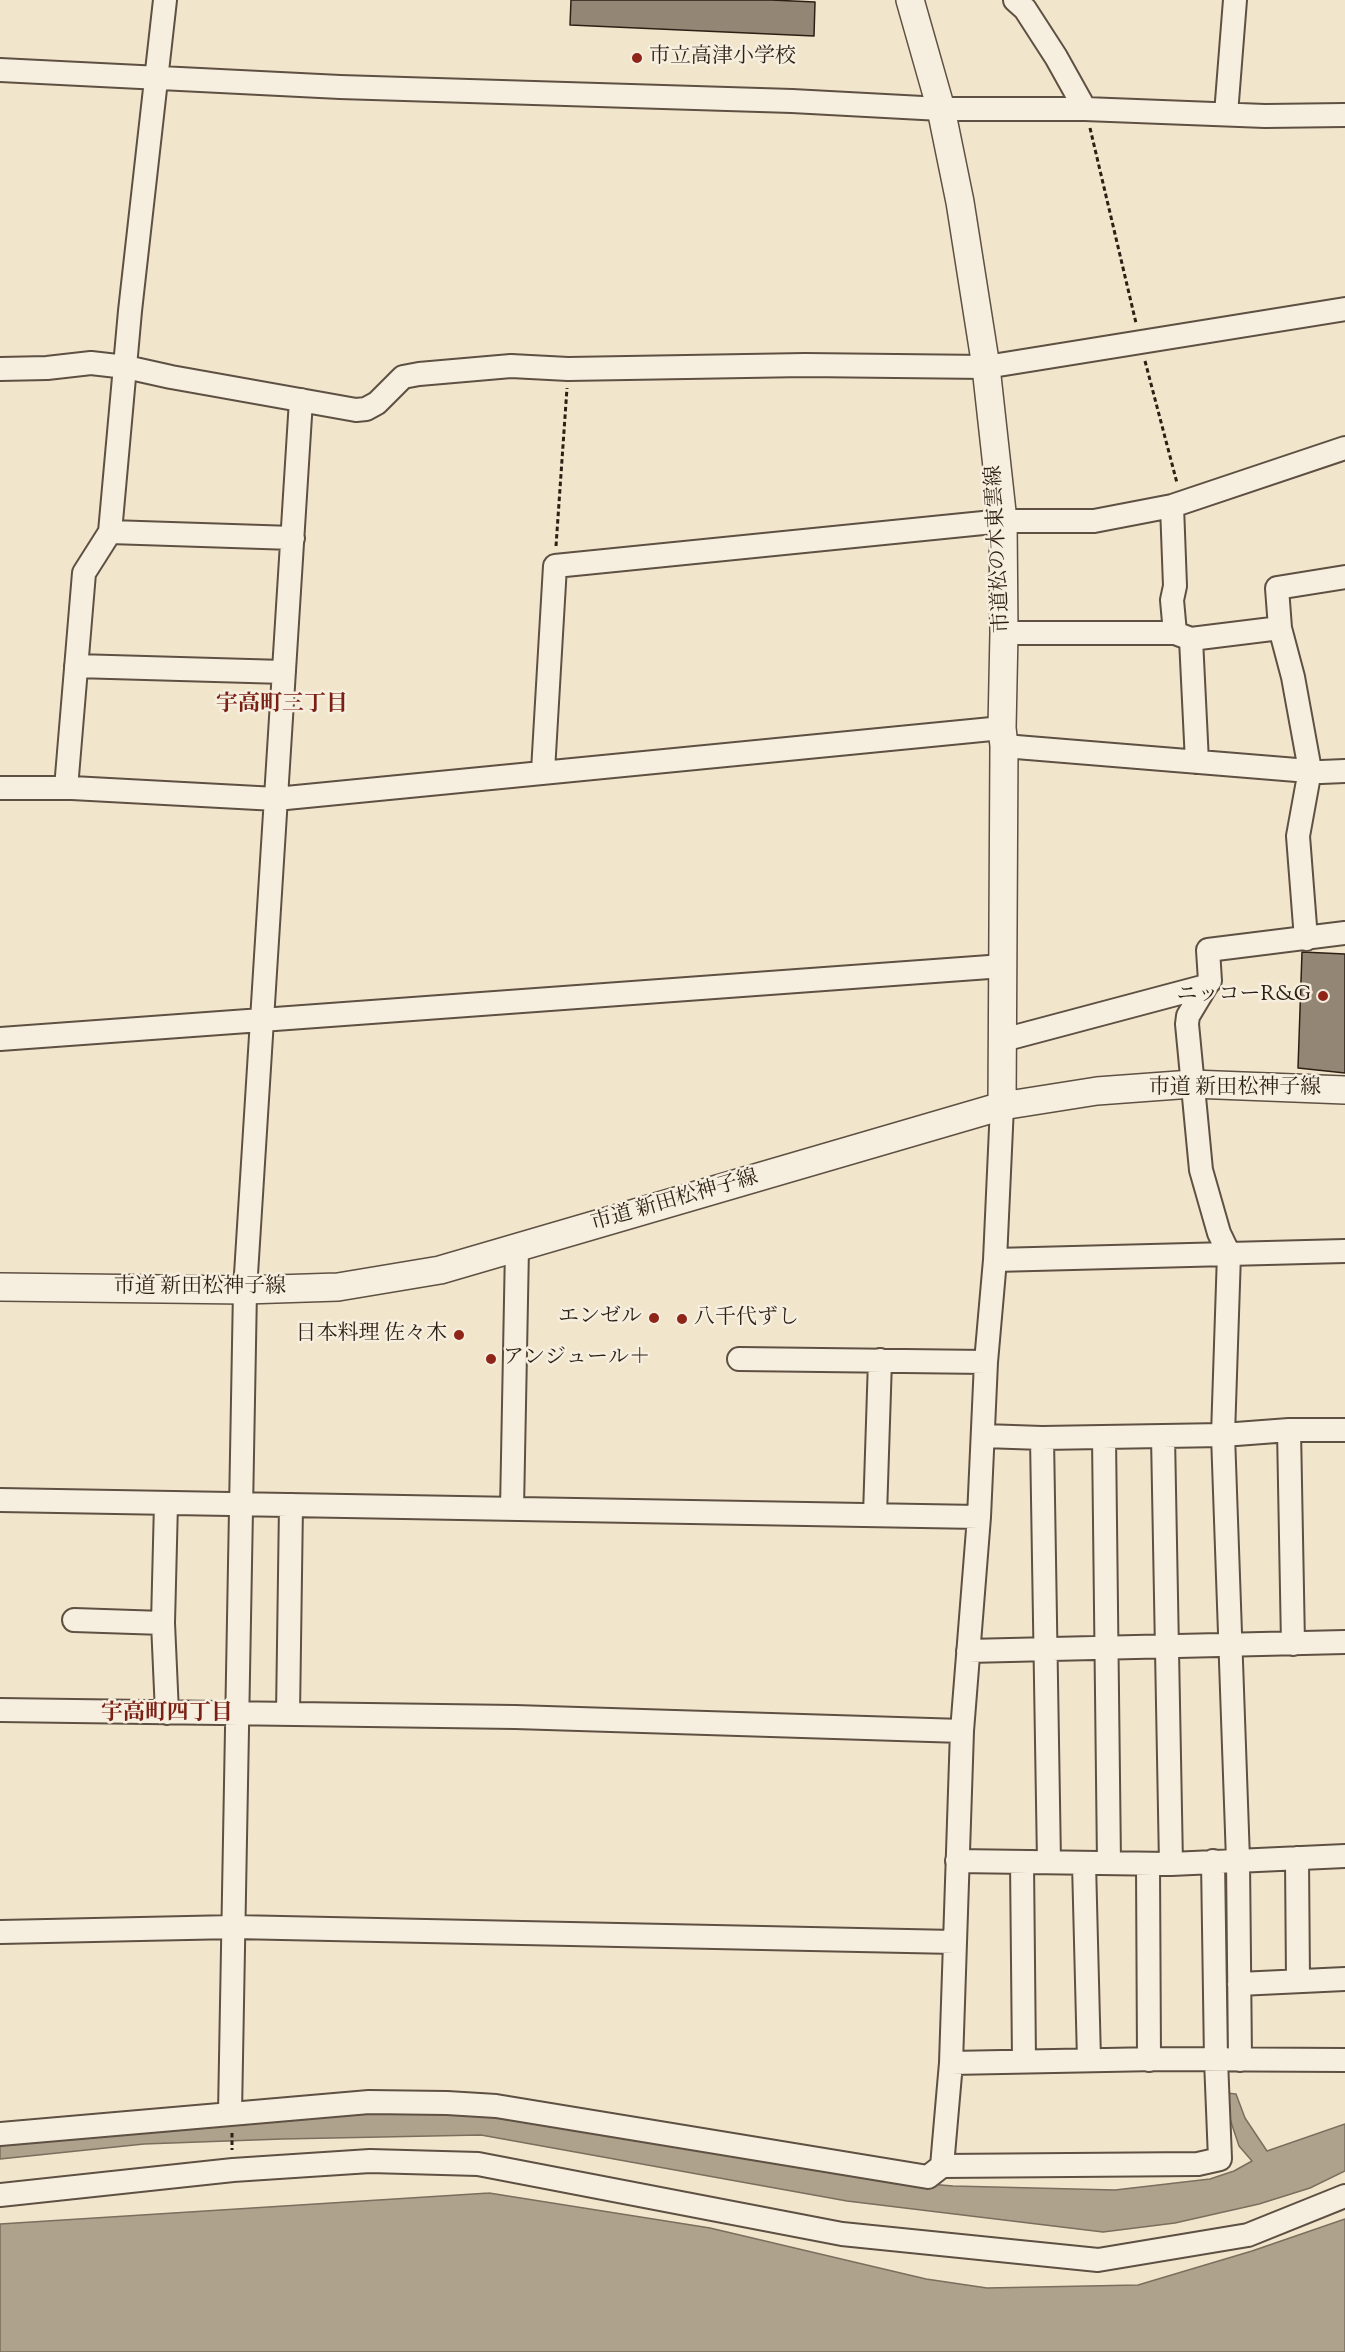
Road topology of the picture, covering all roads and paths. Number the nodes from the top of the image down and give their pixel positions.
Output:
1 (165, 0) edge
2 (910, 0) edge
3 (1015, 0) edge
4 (1236, 0) edge
5 (0, 70) edge
6 (156, 78) junction
7 (940, 109) junction
8 (1085, 109) junction
9 (1226, 114) junction
10 (1345, 115) edge
11 (1345, 309) edge
12 (1141, 343) junction
13 (126, 367) junction
14 (986, 367) junction
15 (0, 369) edge
16 (568, 369) junction
17 (301, 400) junction
18 (1345, 448) edge
19 (1177, 504) junction
20 (1003, 521) junction
21 (110, 532) junction
22 (293, 538) junction
23 (555, 566) junction
24 (1345, 577) edge
25 (1280, 628) junction
26 (1004, 633) junction
27 (1183, 636) junction
28 (76, 666) junction
29 (284, 672) junction
30 (1003, 737) junction
31 (1197, 762) junction
32 (1310, 770) junction
33 (543, 771) junction
34 (1345, 771) edge
35 (0, 788) edge
36 (66, 788) junction
37 (276, 799) junction
38 (1345, 933) edge
39 (1306, 939) junction
40 (1003, 966) junction
41 (1206, 986) junction
42 (262, 1020) junction
43 (0, 1039) edge
44 (1003, 1040) junction
45 (1192, 1084) junction
46 (1345, 1090) edge
47 (1002, 1106) junction
48 (517, 1248) junction
49 (1345, 1251) edge
50 (1229, 1254) junction
51 (995, 1260) junction
52 (0, 1287) edge
53 (245, 1290) junction
54 (739, 1359) dead end
55 (880, 1360) junction
56 (986, 1362) junction
57 (1289, 1430) junction
58 (1345, 1430) edge
59 (1223, 1435) junction
60 (984, 1436) junction
61 (1163, 1436) junction
62 (1104, 1437) junction
63 (1042, 1438) junction
64 (0, 1500) edge
65 (166, 1503) junction
66 (241, 1504) junction
67 (291, 1505) junction
68 (513, 1509) junction
69 (875, 1515) junction
70 (979, 1517) junction
71 (74, 1620) dead end
72 (163, 1623) junction
73 (1345, 1642) edge
74 (1293, 1644) junction
75 (1230, 1645) junction
76 (1166, 1647) junction
77 (1107, 1648) junction
78 (1045, 1650) junction
79 (968, 1651) junction
80 (0, 1710) edge
81 (167, 1713) junction
82 (238, 1713) junction
83 (288, 1714) junction
84 (962, 1731) junction
85 (1345, 1856) edge
86 (1297, 1858) junction
87 (1238, 1860) junction
88 (957, 1861) junction
89 (1214, 1861) junction
90 (1022, 1862) junction
91 (1049, 1862) junction
92 (1084, 1863) junction
93 (1109, 1863) junction
94 (1148, 1864) junction
95 (1171, 1864) junction
96 (234, 1927) junction
97 (0, 1932) edge
98 (955, 1942) junction
99 (1345, 1979) edge
100 (1298, 1981) junction
101 (1239, 1984) junction
102 (1089, 2060) junction
103 (1149, 2060) junction
104 (1216, 2060) junction
105 (1240, 2060) junction
106 (1345, 2060) edge
107 (1024, 2061) junction
108 (951, 2063) junction
109 (230, 2113) junction
110 (0, 2134) edge
111 (942, 2166) junction
112 (0, 2194) edge
113 (1345, 2196) edge

1 - 6 street
2 - 7 street, 市道松の木東雲線
3 - 8 street
4 - 9 street
5 - 6 street
6 - 7 street
6 - 13 street
7 - 8 street
7 - 14 street, 市道松の木東雲線
8 - 9 street
8 - 12 path
9 - 10 street
11 - 12 street
12 - 14 street
12 - 19 path
13 - 15 street
13 - 17 street
13 - 21 street
14 - 16 street
14 - 20 street, 市道松の木東雲線
16 - 17 street
16 - 23 path
17 - 22 street
18 - 19 street
19 - 20 street
19 - 27 street
20 - 23 street
20 - 26 street, 市道松の木東雲線
21 - 22 street
21 - 28 street
22 - 29 street
23 - 33 street
24 - 25 street
25 - 27 street
25 - 32 street
26 - 27 street
26 - 30 street, 市道松の木東雲線
27 - 31 street
28 - 29 street
28 - 36 street
29 - 37 street
30 - 31 street
30 - 33 street
30 - 40 street, 市道松の木東雲線
31 - 32 street
32 - 34 street
32 - 39 street
33 - 37 street
35 - 36 street
36 - 37 street
37 - 42 street
38 - 39 street
39 - 41 street
40 - 42 street
40 - 44 street, 市道松の木東雲線
41 - 44 street
41 - 45 street
42 - 43 street
42 - 53 street
44 - 47 street, 市道松の木東雲線
45 - 46 street, 市道 新田松神子線
45 - 47 street, 市道 新田松神子線
45 - 50 street
47 - 48 street, 市道 新田松神子線
47 - 51 street
48 - 53 street, 市道 新田松神子線
48 - 68 street
49 - 50 street
50 - 51 street
50 - 59 street
51 - 56 street
52 - 53 street, 市道 新田松神子線
53 - 66 street
54 - 55 street
55 - 56 street
55 - 69 street
56 - 60 street
57 - 58 street
57 - 59 street
57 - 74 street
59 - 61 street
59 - 75 street
60 - 63 street
60 - 70 street
61 - 62 street
61 - 76 street
62 - 63 street
62 - 77 street
63 - 78 street
64 - 65 street
65 - 66 street
65 - 72 street
66 - 67 street
66 - 82 street
67 - 68 street
67 - 83 street
68 - 69 street
69 - 70 street
70 - 79 street
71 - 72 street
72 - 81 street
73 - 74 street
74 - 75 street
75 - 76 street
75 - 87 street
76 - 77 street
76 - 95 street
77 - 78 street
77 - 93 street
78 - 79 street
78 - 91 street
79 - 84 street
80 - 81 street
81 - 82 street
82 - 83 street
82 - 96 street
83 - 84 street
84 - 88 street
85 - 86 street
86 - 87 street
86 - 100 street
87 - 89 street
87 - 101 street
88 - 90 street
88 - 98 street
89 - 95 street
89 - 104 street
90 - 91 street
90 - 107 street
91 - 92 street
92 - 93 street
92 - 102 street
93 - 94 street
94 - 95 street
94 - 103 street
96 - 97 street
96 - 98 street
96 - 109 street
98 - 108 street
99 - 100 street
100 - 101 street
101 - 105 street
102 - 103 street
102 - 107 street
103 - 104 street
104 - 105 street
104 - 111 street
105 - 106 street
107 - 108 street
108 - 111 street
109 - 110 street
109 - 111 street
112 - 113 street

